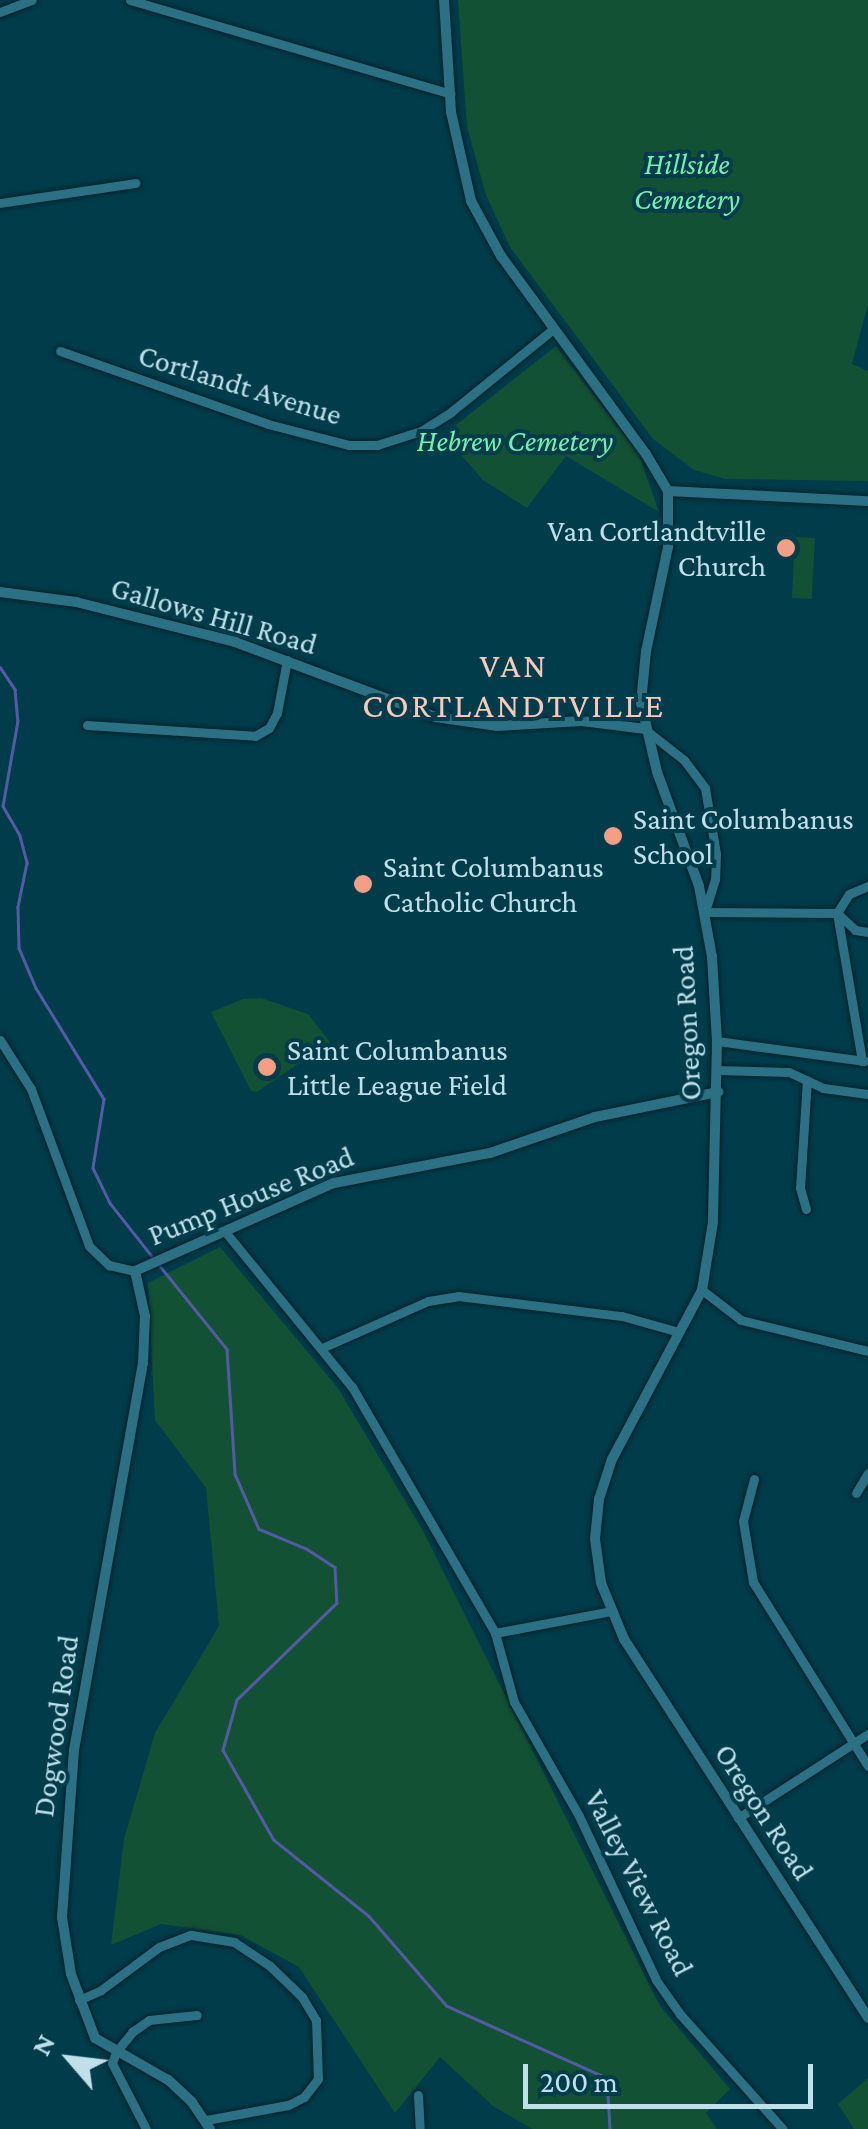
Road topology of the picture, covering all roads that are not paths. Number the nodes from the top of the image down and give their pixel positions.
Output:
1 (32, 0) edge
2 (130, 0) edge
3 (444, 0) edge
4 (0, 12) edge
5 (451, 94) junction
6 (136, 183) dead end
7 (0, 202) edge
8 (553, 329) junction
9 (60, 351) dead end
10 (668, 491) junction
11 (868, 501) edge
12 (0, 592) edge
13 (287, 660) junction
14 (87, 724) dead end
15 (645, 729) junction
16 (868, 886) edge
17 (705, 912) junction
18 (837, 913) junction
19 (868, 932) edge
20 (0, 1040) edge
21 (718, 1041) junction
22 (865, 1062) edge
23 (718, 1070) junction
24 (806, 1080) junction
25 (718, 1092) junction
26 (868, 1094) edge
27 (806, 1209) dead end
28 (227, 1234) junction
29 (135, 1271) junction
30 (702, 1290) junction
31 (678, 1332) junction
32 (322, 1348) junction
33 (868, 1351) edge
34 (868, 1473) edge
35 (754, 1479) dead end
36 (856, 1493) dead end
37 (611, 1611) junction
38 (495, 1633) junction
39 (868, 1734) edge
40 (853, 1743) junction
41 (868, 1766) edge
42 (738, 1818) junction
43 (79, 2000) junction
44 (198, 2015) dead end
45 (868, 2018) edge
46 (116, 2052) junction
47 (418, 2095) dead end
48 (208, 2125) edge
49 (146, 2129) edge
50 (420, 2129) edge
51 (783, 2129) edge

1 - 4 street
2 - 5 street
3 - 5 street
5 - 8 street
6 - 7 street
8 - 9 street, Cortlandt Avenue
8 - 10 street
10 - 11 street
10 - 15 street, Oregon Road
12 - 13 street, Gallows Hill Road
13 - 14 street
13 - 15 street, Gallows Hill Road
15 - 17 street, Oregon Road
15 - 17 street
16 - 18 street
17 - 18 street
17 - 21 street, Oregon Road
18 - 19 street
18 - 22 street
20 - 29 street, Pump House Road
21 - 22 street
21 - 23 street, Oregon Road
23 - 24 street
23 - 25 street, Oregon Road
24 - 26 street
24 - 27 street
25 - 28 street, Pump House Road
25 - 30 street, Oregon Road
28 - 29 street, Pump House Road
28 - 32 street
29 - 43 street, Dogwood Road
30 - 31 street, Oregon Road
30 - 33 street
31 - 32 street
31 - 37 street, Oregon Road
32 - 38 street, Valley View Road
34 - 36 street
35 - 40 street
37 - 38 street
37 - 42 street, Oregon Road
38 - 51 street, Valley View Road
39 - 40 street
40 - 41 street
40 - 42 street
42 - 45 street, Oregon Road
43 - 46 street, Dogwood Road
43 - 48 street
44 - 46 street
46 - 48 street, Dogwood Road
46 - 49 street
47 - 50 street

